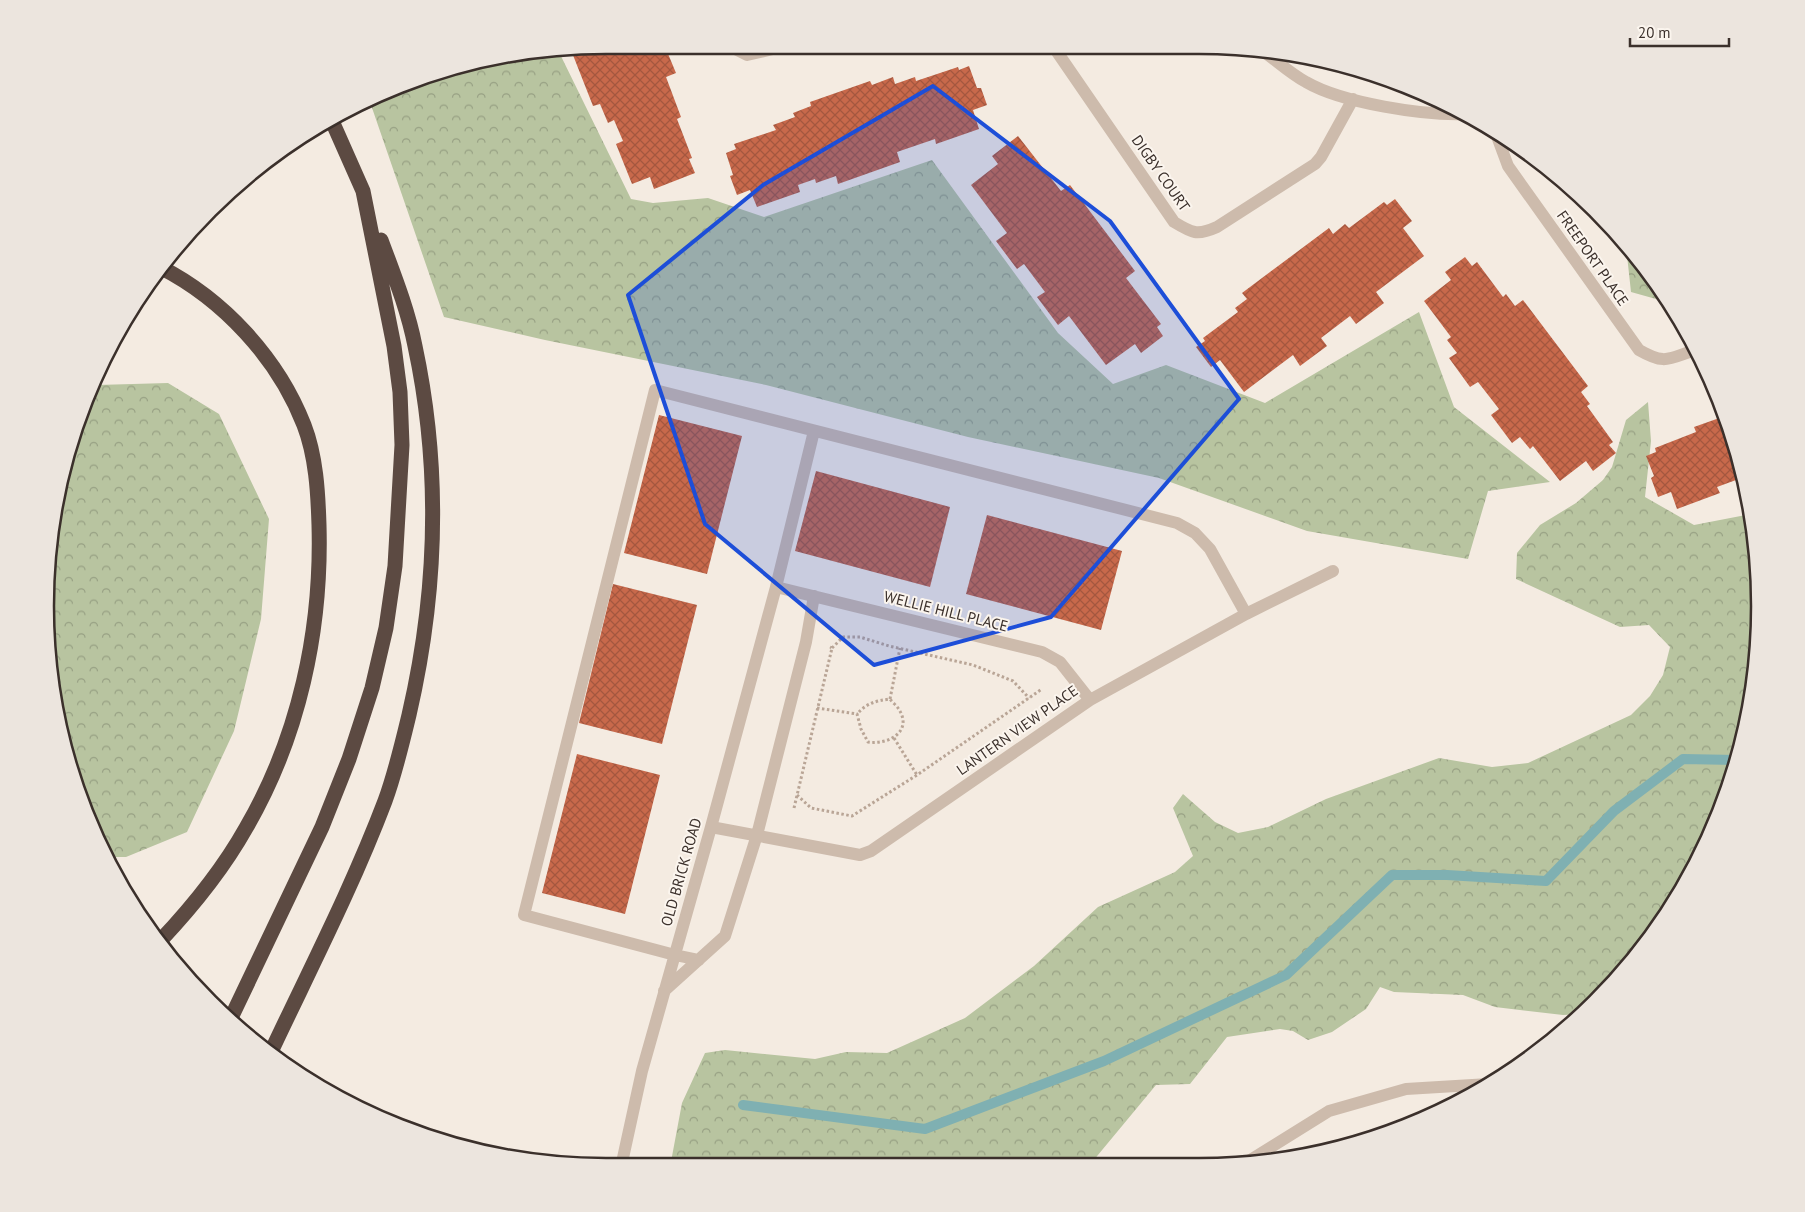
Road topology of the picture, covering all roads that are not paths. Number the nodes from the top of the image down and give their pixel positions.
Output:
1 (1058, 54) edge
2 (1273, 58) edge
3 (1353, 100) junction
4 (1446, 113) edge
5 (334, 126) edge
6 (1499, 143) edge
7 (363, 191) junction
8 (167, 271) edge
9 (1689, 352) edge
10 (814, 430) junction
11 (1333, 571) dead end
12 (776, 587) junction
13 (814, 596) junction
14 (1246, 614) junction
15 (1090, 700) junction
16 (711, 827) junction
17 (757, 835) junction
18 (164, 936) edge
19 (675, 955) junction
20 (699, 960) junction
21 (664, 991) junction
22 (233, 1013) edge
23 (274, 1047) edge
24 (1473, 1085) edge
25 (1261, 1155) edge
26 (623, 1158) edge

1 - 3 street, DIGBY COURT
2 - 3 street
3 - 4 street
5 - 7 highway
6 - 9 street, FREEPORT PLACE
7 - 22 highway
7 - 23 highway
8 - 18 highway
10 - 12 street, OLD BRICK ROAD
10 - 14 street
10 - 19 street
11 - 14 street, LANTERN VIEW PLACE
12 - 13 street, WELLIE HILL PLACE
12 - 16 street, OLD BRICK ROAD
13 - 15 street, WELLIE HILL PLACE
13 - 17 street
14 - 15 street, LANTERN VIEW PLACE
15 - 17 street, LANTERN VIEW PLACE
16 - 17 street, LANTERN VIEW PLACE
16 - 19 street, OLD BRICK ROAD
17 - 20 street
19 - 20 street
19 - 21 street, OLD BRICK ROAD
20 - 21 street
21 - 26 street, OLD BRICK ROAD
24 - 25 street

